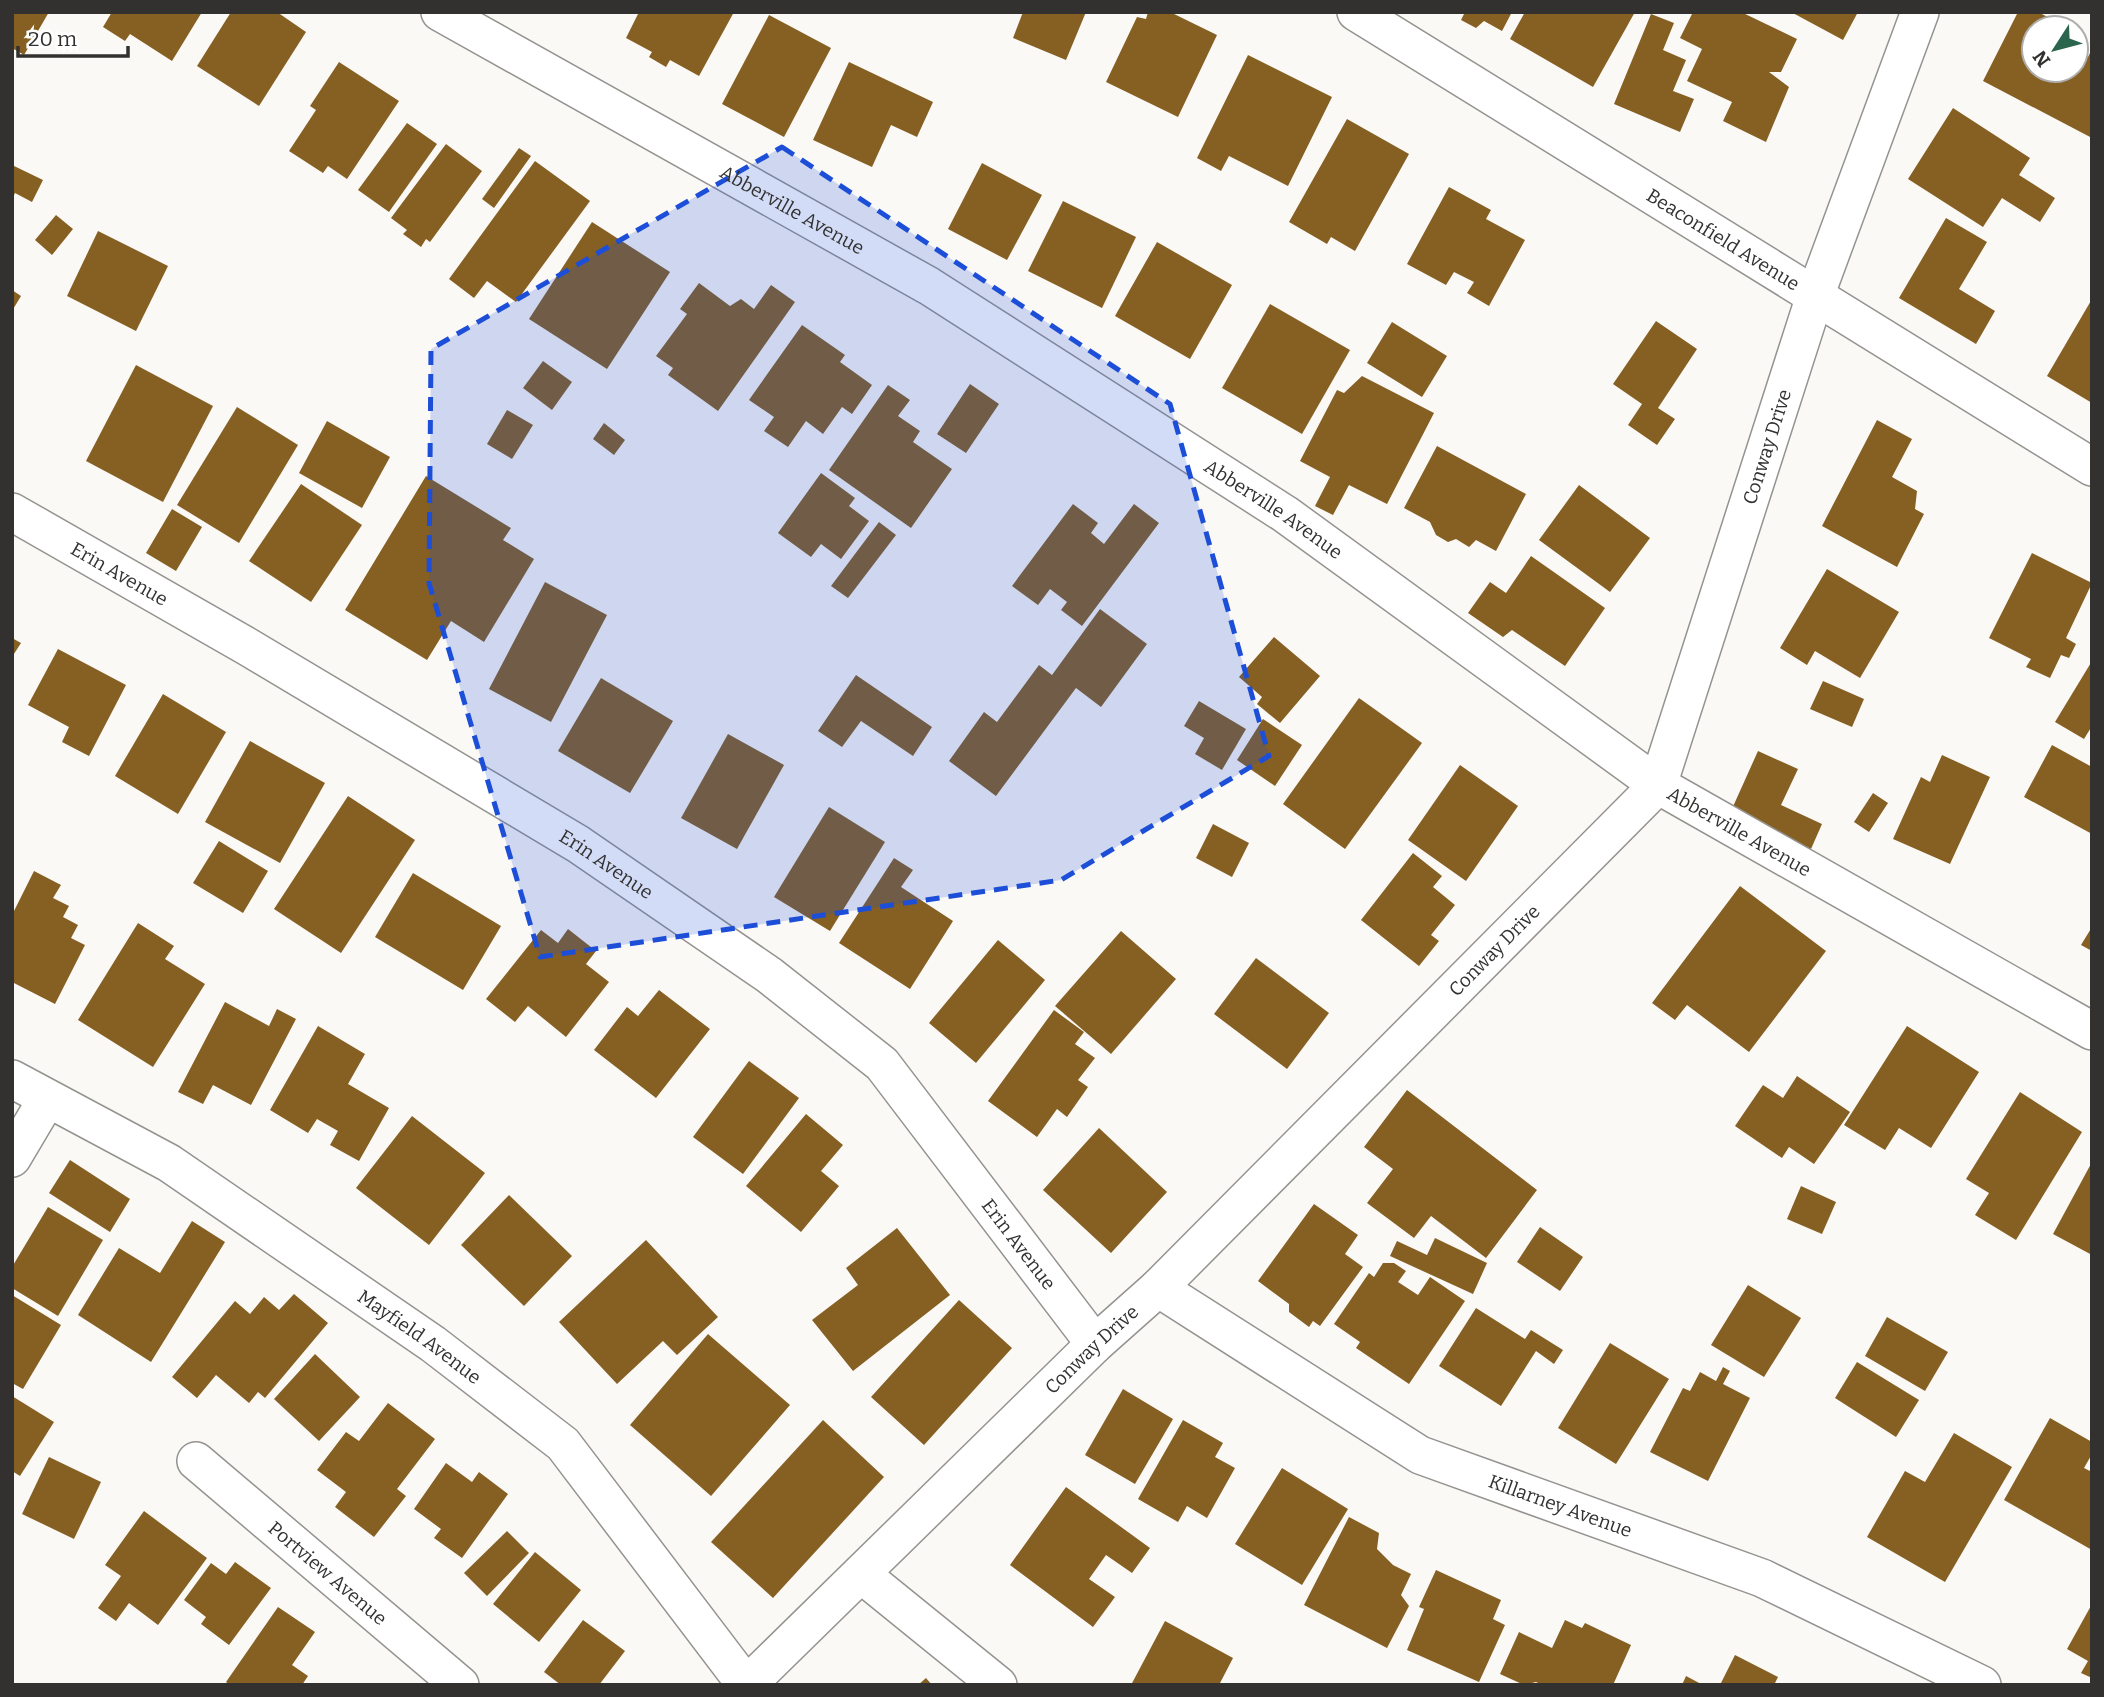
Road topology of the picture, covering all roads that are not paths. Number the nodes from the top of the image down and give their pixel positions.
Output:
1 (440, 12) edge
2 (1356, 12) edge
3 (1920, 12) edge
4 (1815, 296) junction
5 (2092, 467) edge
6 (12, 512) edge
7 (1658, 785) junction
8 (2092, 1031) edge
9 (12, 1079) edge
10 (47, 1099) junction
11 (12, 1158) edge
12 (1158, 1288) junction
13 (1095, 1344) junction
14 (196, 1461) dead end
15 (861, 1574) junction
16 (460, 1685) edge
17 (746, 1685) edge
18 (998, 1685) edge
19 (1982, 1685) edge

1 - 7 street, Abberville Avenue
2 - 4 street, Beaconfield Avenue
3 - 4 street, Conway Drive
4 - 5 street, Beaconfield Avenue
4 - 7 street, Conway Drive
6 - 13 street, Erin Avenue
7 - 8 street, Abberville Avenue
7 - 12 street, Conway Drive
9 - 10 street, Mayfield Avenue
10 - 11 street
10 - 17 street, Mayfield Avenue
12 - 13 street, Conway Drive
12 - 19 street, Killarney Avenue
13 - 15 street, Conway Drive
14 - 16 street, Portview Avenue
15 - 17 street, Conway Drive
15 - 18 street

